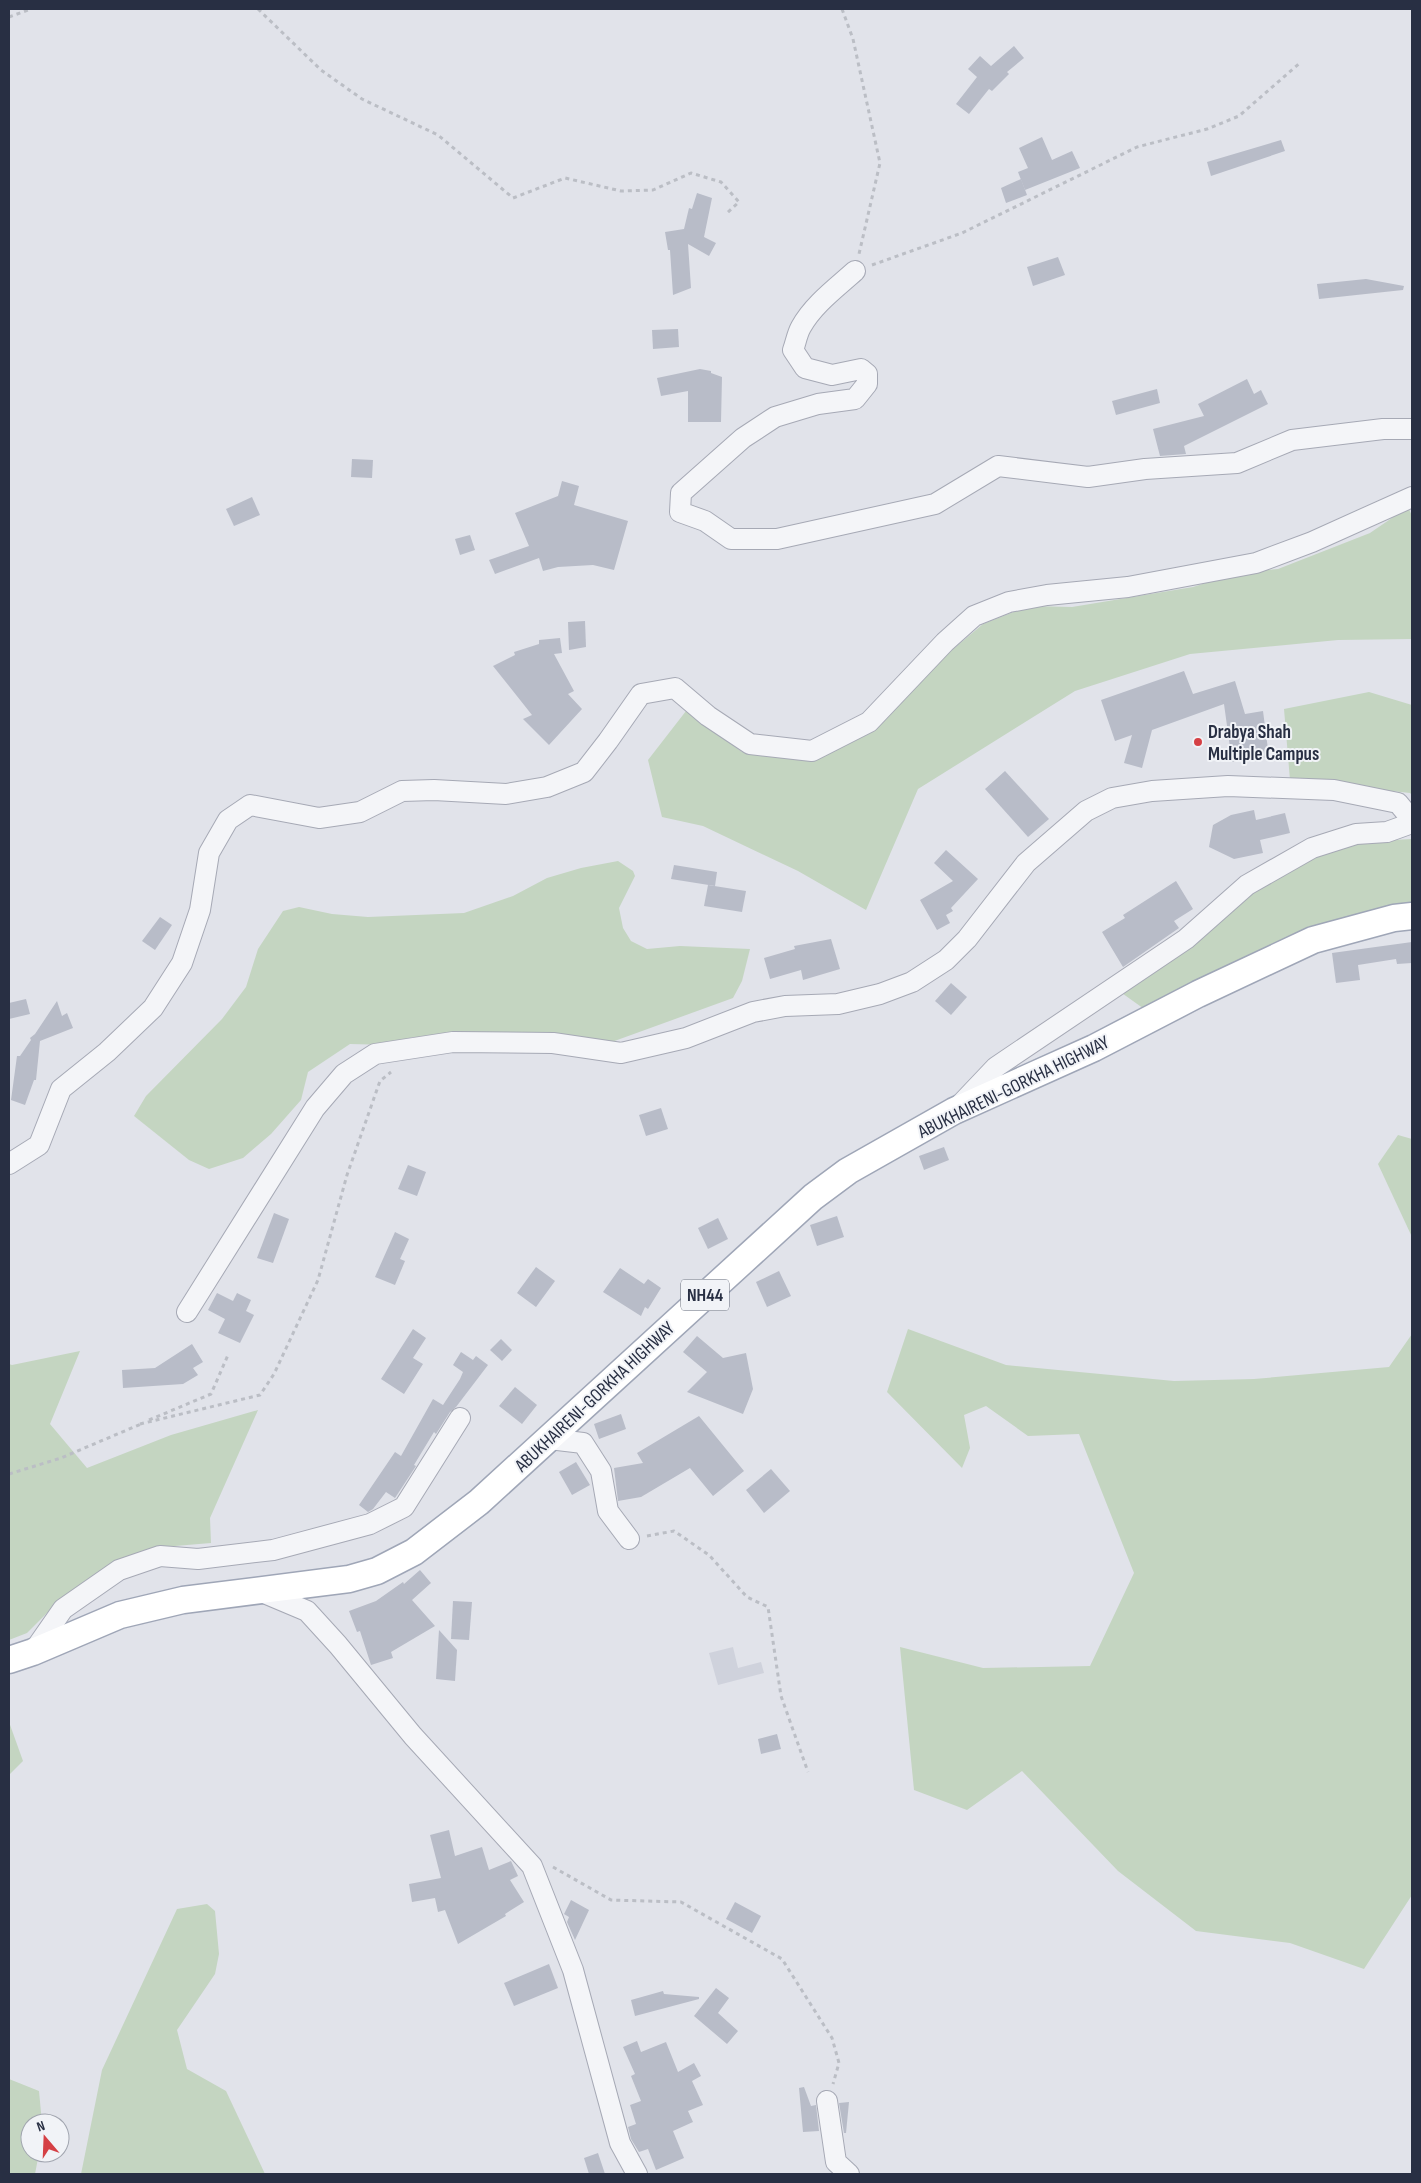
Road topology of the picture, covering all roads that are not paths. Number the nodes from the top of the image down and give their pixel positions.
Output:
1 (855, 271) road end
2 (1412, 429) edge
3 (1412, 498) edge
4 (1412, 821) edge
5 (1412, 916) edge
6 (954, 1111) junction
7 (9, 1164) edge
8 (187, 1312) dead end
9 (460, 1418) dead end
10 (549, 1439) junction
11 (629, 1539) road end
12 (257, 1590) junction
13 (21, 1656) edge
14 (828, 2101) road end
15 (637, 2174) edge
16 (849, 2174) edge

1 - 2 street
3 - 7 street
4 - 6 street
4 - 8 street
5 - 6 main road, ABUKHAIRENI-GORKHA HIGHWAY / NH44
6 - 10 main road, ABUKHAIRENI-GORKHA HIGHWAY / NH44
9 - 13 street
10 - 11 street
10 - 12 main road, ABUKHAIRENI-GORKHA HIGHWAY / NH44
12 - 13 main road, ABUKHAIRENI-GORKHA HIGHWAY / NH44
12 - 15 street
14 - 16 street

